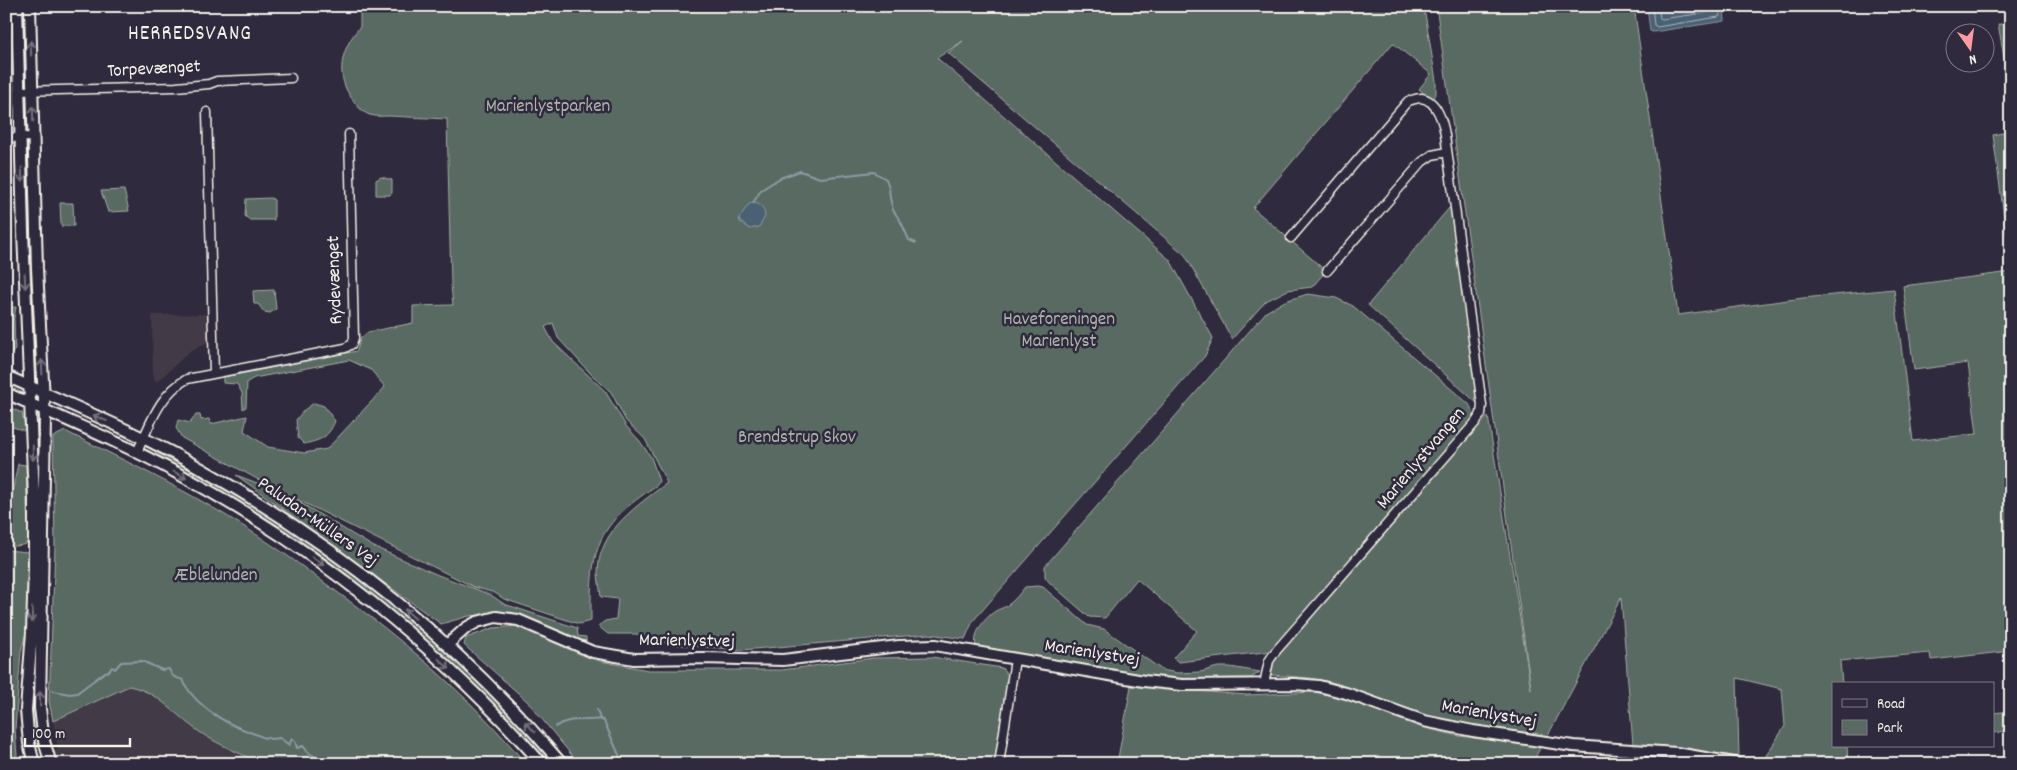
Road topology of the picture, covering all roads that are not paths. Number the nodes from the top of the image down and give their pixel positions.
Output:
1 (17, 6) edge
2 (30, 6) edge
3 (290, 78) dead end
4 (19, 91) junction
5 (32, 91) junction
6 (207, 112) dead end
7 (348, 134) dead end
8 (20, 137) junction
9 (33, 137) junction
10 (6, 138) edge
11 (1447, 152) junction
12 (1291, 238) dead end
13 (1327, 271) dead end
14 (214, 373) junction
15 (6, 376) edge
16 (30, 387) junction
17 (6, 393) edge
18 (44, 393) junction
19 (30, 404) junction
20 (44, 410) junction
21 (144, 439) junction
22 (137, 452) junction
23 (447, 645) junction
24 (1015, 659) junction
25 (1264, 684) junction
26 (34, 764) edge
27 (51, 764) edge
28 (542, 764) edge
29 (562, 764) edge
30 (999, 764) edge
31 (1740, 764) edge

1 - 4 street
5 -> 2 street
3 - 5 street, Torpevænget
4 - 5 street, Torpevænget
4 - 8 street
9 -> 5 street
6 - 14 street
7 - 14 street, Rydevænget
8 - 9 street
8 - 10 street
8 -> 16 street
18 -> 9 street
11 - 12 street, Marienlystvangen
11 - 13 street
11 - 25 street, Marienlystvangen
14 - 21 street, Rydevænget
15 - 16 street, Paludan-Müllers Vej
16 - 18 street, Paludan-Müllers Vej
16 - 19 street
17 - 19 street, Paludan-Müllers Vej
18 - 20 street
21 -> 18 street, Paludan-Müllers Vej
19 - 20 street, Paludan-Müllers Vej
19 -> 26 street
20 - 22 street, Paludan-Müllers Vej
27 -> 20 street
21 - 22 street, Rydevænget
23 -> 21 street, Paludan-Müllers Vej
22 -> 28 street, Paludan-Müllers Vej
23 - 24 street, Marienlystvej
29 -> 23 street, Paludan-Müllers Vej
24 - 25 street, Marienlystvej
24 - 30 street
25 - 31 street, Marienlystvej

